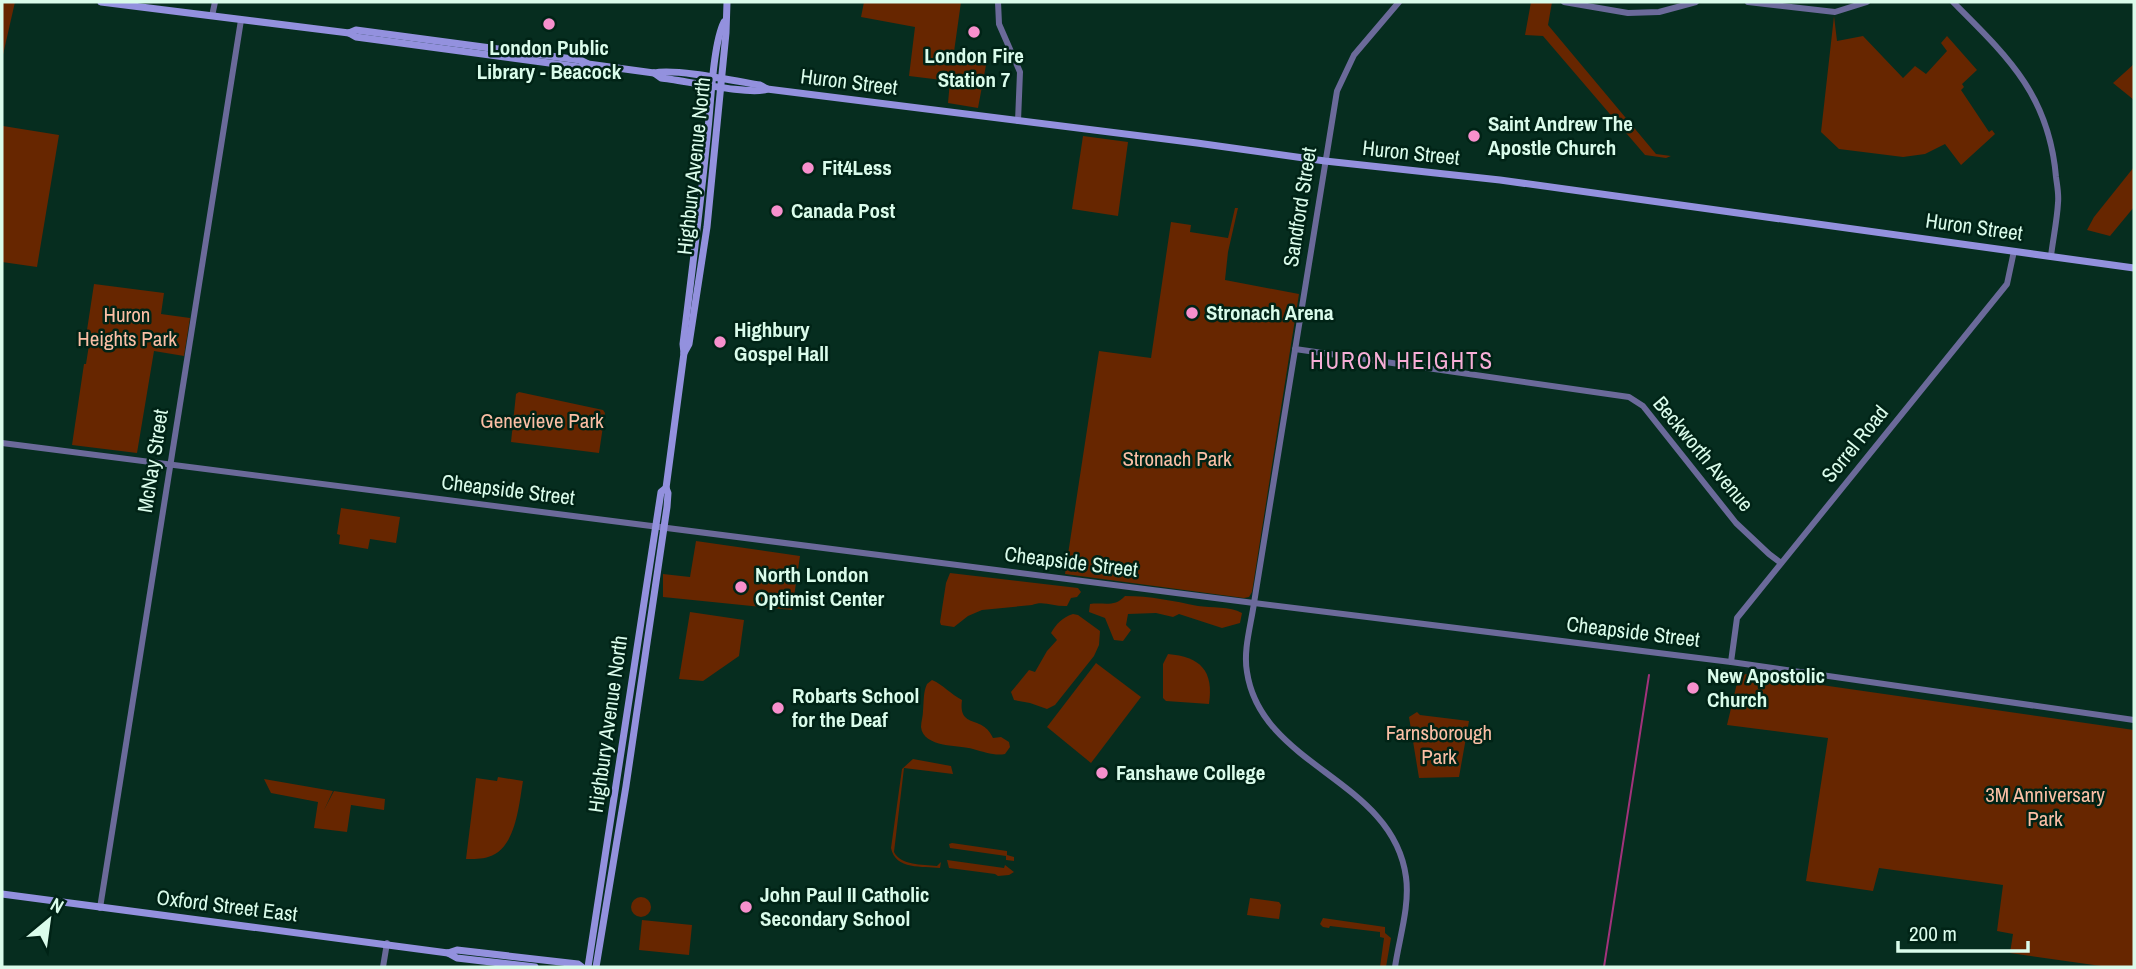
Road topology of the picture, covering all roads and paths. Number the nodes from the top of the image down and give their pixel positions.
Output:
1 (101, 2) edge
2 (215, 2) edge
3 (727, 2) edge
4 (998, 2) edge
5 (1399, 2) edge
6 (1564, 2) edge
7 (1696, 2) edge
8 (1748, 2) edge
9 (1867, 2) edge
10 (1953, 2) edge
11 (120, 3) edge
12 (212, 16) junction
13 (241, 20) junction
14 (717, 82) junction
15 (1018, 121) junction
16 (1325, 161) junction
17 (2014, 251) junction
18 (2051, 256) junction
19 (2134, 268) edge
20 (1295, 349) junction
21 (2, 443) edge
22 (169, 463) junction
23 (660, 527) junction
24 (1782, 563) junction
25 (1254, 603) junction
26 (1731, 662) junction
27 (2134, 720) edge
28 (2, 894) edge
29 (100, 908) junction
30 (387, 943) junction
31 (591, 945) junction
32 (448, 953) junction
33 (572, 963) junction
34 (383, 967) edge
35 (535, 967) edge
36 (582, 967) edge
37 (588, 967) edge
38 (596, 967) edge
39 (1395, 967) edge

1 - 11 main road, Huron Street
2 - 12 street
3 - 14 main road, Highbury Avenue North
4 - 15 street
5 - 16 street, Sandford Street
6 - 7 street
8 - 9 street
10 - 18 street
11 - 12 main road, Huron Street
12 - 13 main road, Huron Street
13 - 14 main road, Huron Street
13 - 22 street, McNay Street
14 - 15 main road, Huron Street
14 - 23 main road, Highbury Avenue North
15 - 16 main road, Huron Street
16 - 17 main road, Huron Street
16 - 20 street, Sandford Street
17 - 18 main road, Huron Street
17 - 24 street, Sorrel Road
18 - 19 main road, Huron Street
20 - 24 street, Beckworth Avenue
20 - 25 street, Sandford Street
21 - 22 street, Cheapside Street
22 - 23 street, Cheapside Street
22 - 29 street, McNay Street
23 - 25 street, Cheapside Street
23 - 31 main road, Highbury Avenue North
23 - 38 main road, Highbury Avenue North
24 - 26 street, Sorrel Road
25 - 26 street, Cheapside Street
25 - 39 street, Sandford Street
26 - 27 street, Cheapside Street
28 - 29 main road, Oxford Street East
29 - 30 main road, Oxford Street East
30 - 32 main road, Oxford Street East
30 - 34 street
31 - 33 main road
31 - 37 main road, Highbury Avenue North
32 - 33 main road, Oxford Street East
32 - 35 main road, Oxford Street East
33 - 36 main road, Oxford Street East

